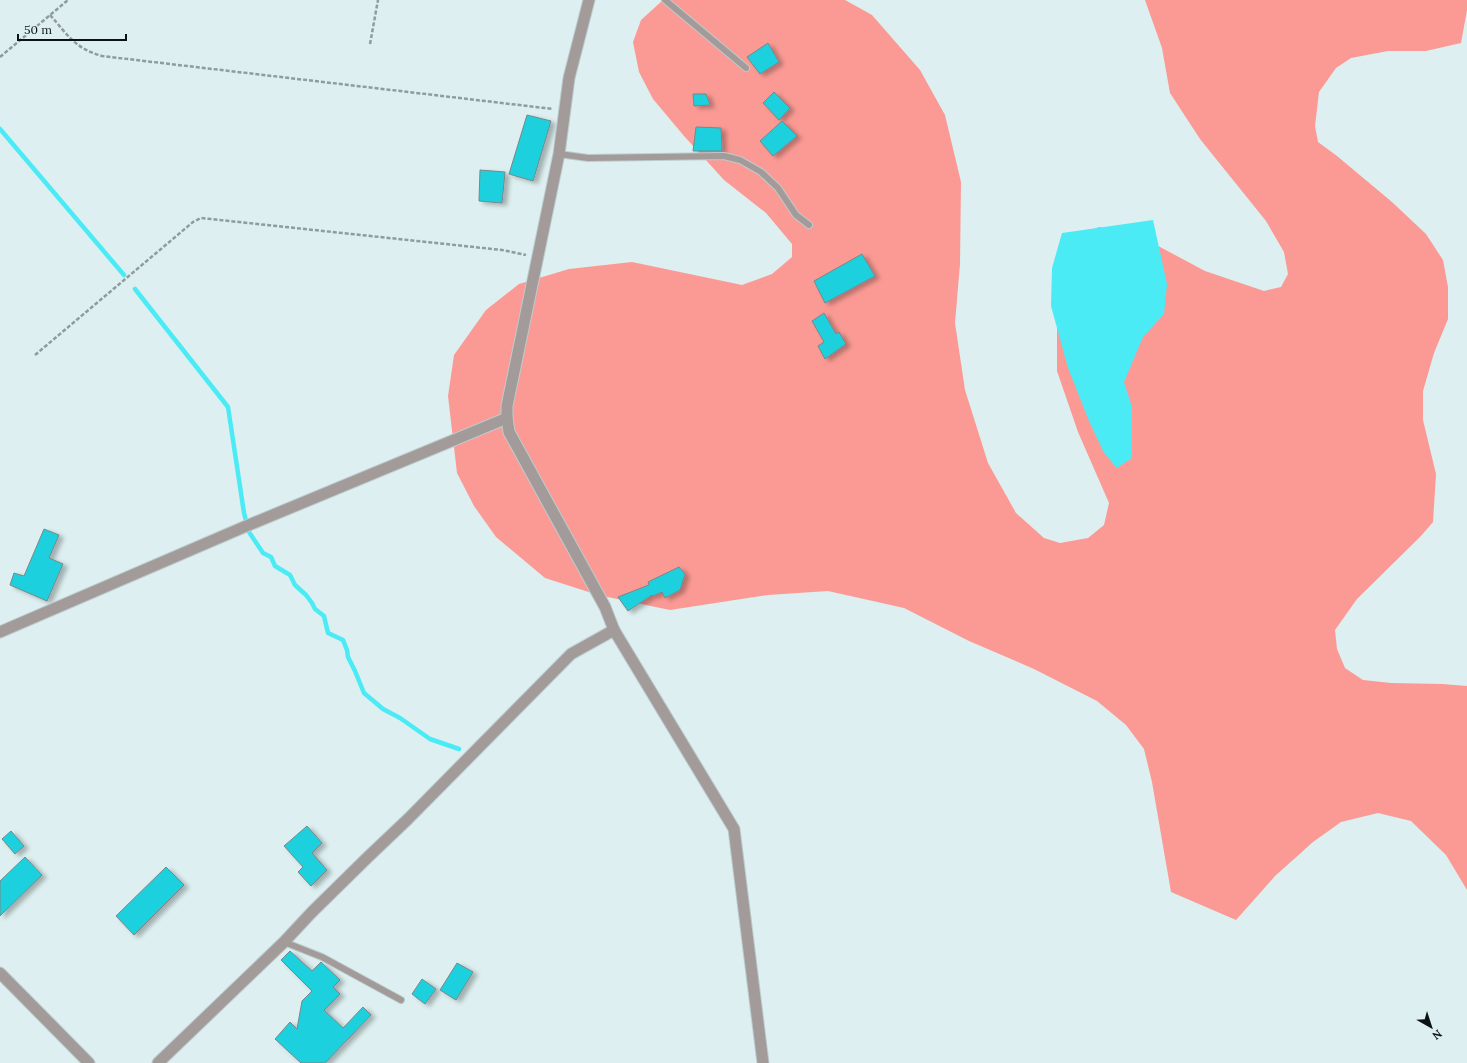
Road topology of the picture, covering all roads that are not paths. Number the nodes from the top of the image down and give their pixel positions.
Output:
1 (589, 0) edge
2 (665, 0) edge
3 (746, 68) dead end
4 (559, 154) junction
5 (809, 225) dead end
6 (507, 418) junction
7 (614, 630) junction
8 (0, 632) edge
9 (284, 942) junction
10 (0, 973) edge
11 (401, 1000) dead end
12 (89, 1063) edge
13 (158, 1063) edge
14 (763, 1063) edge

1 - 4 street
2 - 3 lane
4 - 5 lane
4 - 6 street
6 - 7 street
6 - 8 street
7 - 9 street
7 - 14 street
9 - 11 lane
9 - 13 street
10 - 12 street

